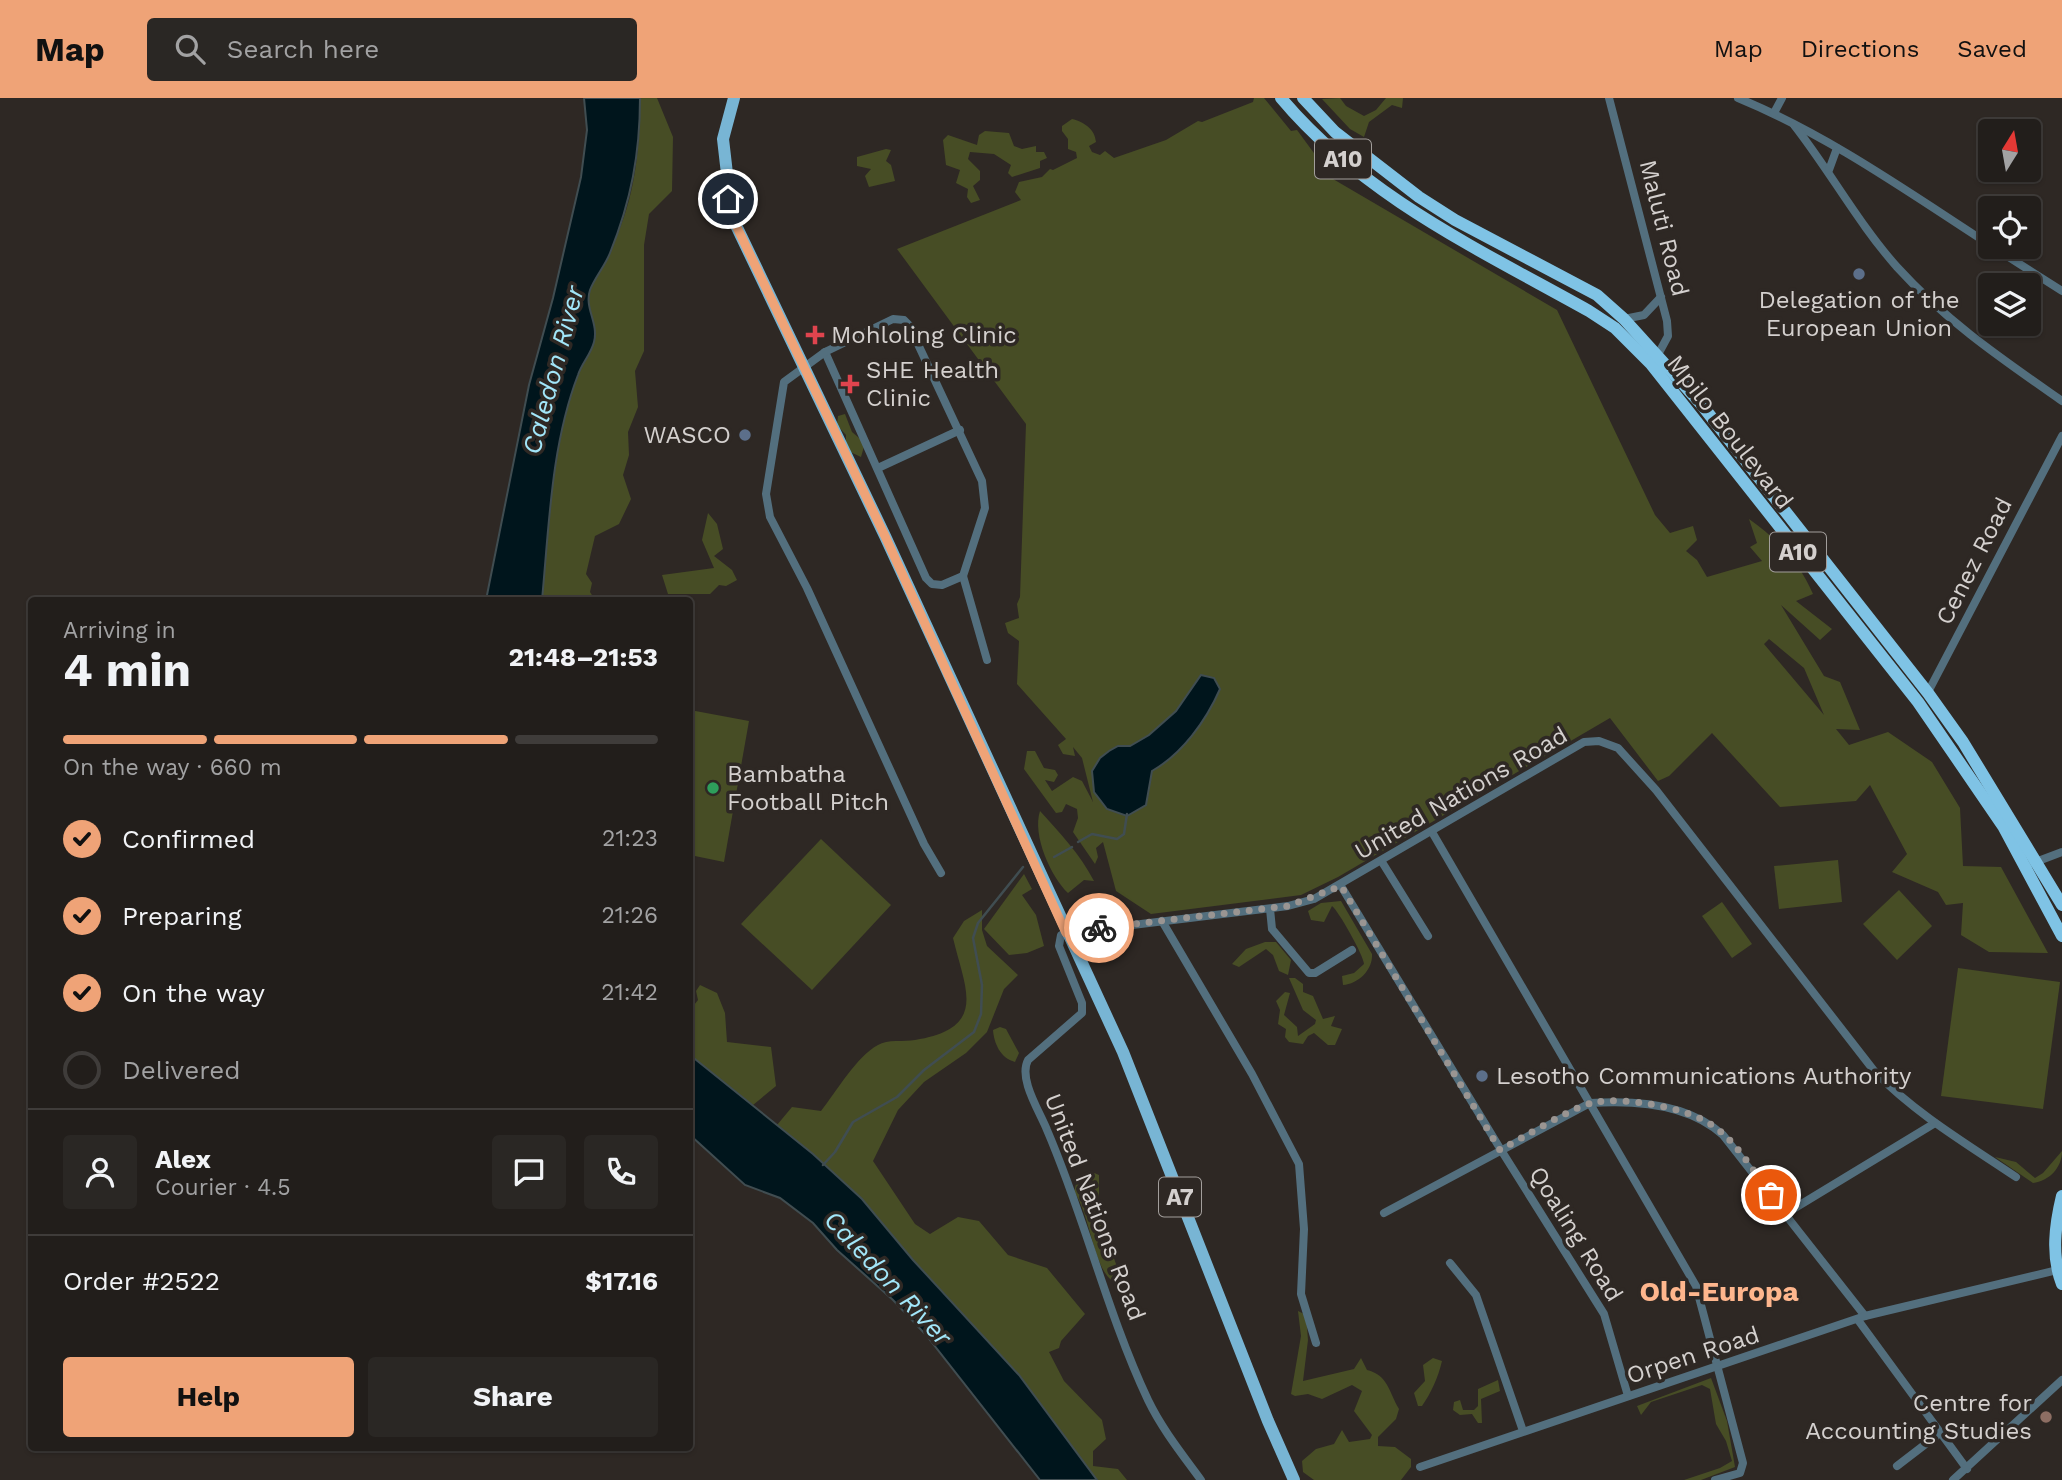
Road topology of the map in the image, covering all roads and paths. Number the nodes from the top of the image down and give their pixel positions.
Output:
1 (734, 98) edge
2 (1281, 98) edge
3 (1303, 98) edge
4 (1609, 98) edge
5 (1738, 98) edge
6 (1782, 98) edge
7 (1774, 113) junction
8 (1794, 125) junction
9 (1837, 148) junction
10 (1829, 170) junction
11 (1978, 238) edge
12 (2012, 259) edge
13 (2062, 291) edge
14 (1661, 297) junction
15 (1624, 318) junction
16 (825, 352) junction
17 (1655, 360) junction
18 (804, 365) junction
19 (2062, 401) edge
20 (960, 430) junction
21 (2062, 436) edge
22 (878, 468) junction
23 (963, 576) junction
24 (987, 660) dead end
25 (1923, 698) junction
26 (1432, 832) junction
27 (2062, 852) edge
28 (1382, 862) junction
29 (2030, 865) junction
30 (941, 873) dead end
31 (1341, 886) junction
32 (2062, 905) edge
33 (1269, 909) junction
34 (1162, 921) junction
35 (1066, 933) junction
36 (1428, 936) dead end
37 (2062, 936) edge
38 (1352, 950) dead end
39 (1590, 1103) junction
40 (1935, 1123) junction
41 (1500, 1150) junction
42 (2016, 1177) dead end
43 (2062, 1196) edge
44 (1384, 1213) dead end
45 (1785, 1214) junction
46 (1451, 1263) dead end
47 (2059, 1270) edge
48 (2062, 1284) edge
49 (1862, 1318) junction
50 (1316, 1343) dead end
51 (1719, 1367) junction
52 (2062, 1380) edge
53 (1628, 1396) junction
54 (1522, 1431) junction
55 (1940, 1433) junction
56 (1898, 1465) dead end
57 (1420, 1467) dead end
58 (1967, 1469) junction
59 (1201, 1480) edge
60 (1294, 1480) edge
61 (1715, 1480) edge
62 (1953, 1480) edge

1 - 18 main road, A7
2 - 17 highway, Mpilo Boulevard / A10
3 - 15 highway, Mpilo Boulevard / A10
4 - 14 street, Maluti Road
5 - 7 street
6 - 7 street
7 - 8 street
8 - 9 street
8 - 10 street
9 - 10 street
9 - 11 street
10 - 19 street
12 - 13 street
14 - 15 street
14 - 17 street, Maluti Road
15 - 17 highway, Mpilo Boulevard / A10
16 - 18 street
16 - 20 street
16 - 22 street
17 - 25 highway, Mpilo Boulevard / A10
18 - 30 street
18 - 35 main road, A7
20 - 22 street
20 - 23 street
21 - 25 street, Cenez Road
22 - 23 street
23 - 24 street
25 - 29 highway, Mpilo Boulevard / A10
26 - 28 street, United Nations Road
26 - 39 street
26 - 40 street, United Nations Road
27 - 29 street
28 - 31 street, United Nations Road
28 - 36 street
29 - 32 highway, Mpilo Boulevard / A10
29 - 37 highway, Mpilo Boulevard / A10
31 - 33 street, United Nations Road
31 - 41 street, Qoaling Road
33 - 34 street, United Nations Road
33 - 38 street
34 - 35 street, United Nations Road
34 - 50 street
35 - 59 street, United Nations Road
35 - 60 main road, A7
39 - 41 street
39 - 45 street
39 - 51 street
40 - 42 street, United Nations Road
40 - 45 street
41 - 44 street
41 - 53 street, Qoaling Road
43 - 47 highway
45 - 49 street
46 - 54 street
47 - 48 highway
47 - 49 street, Orpen Road
49 - 51 street, Orpen Road
49 - 55 street
51 - 53 street, Orpen Road
51 - 61 street
52 - 58 street
53 - 54 street, Orpen Road
54 - 57 street, Orpen Road
55 - 56 street
55 - 58 street
58 - 62 street

